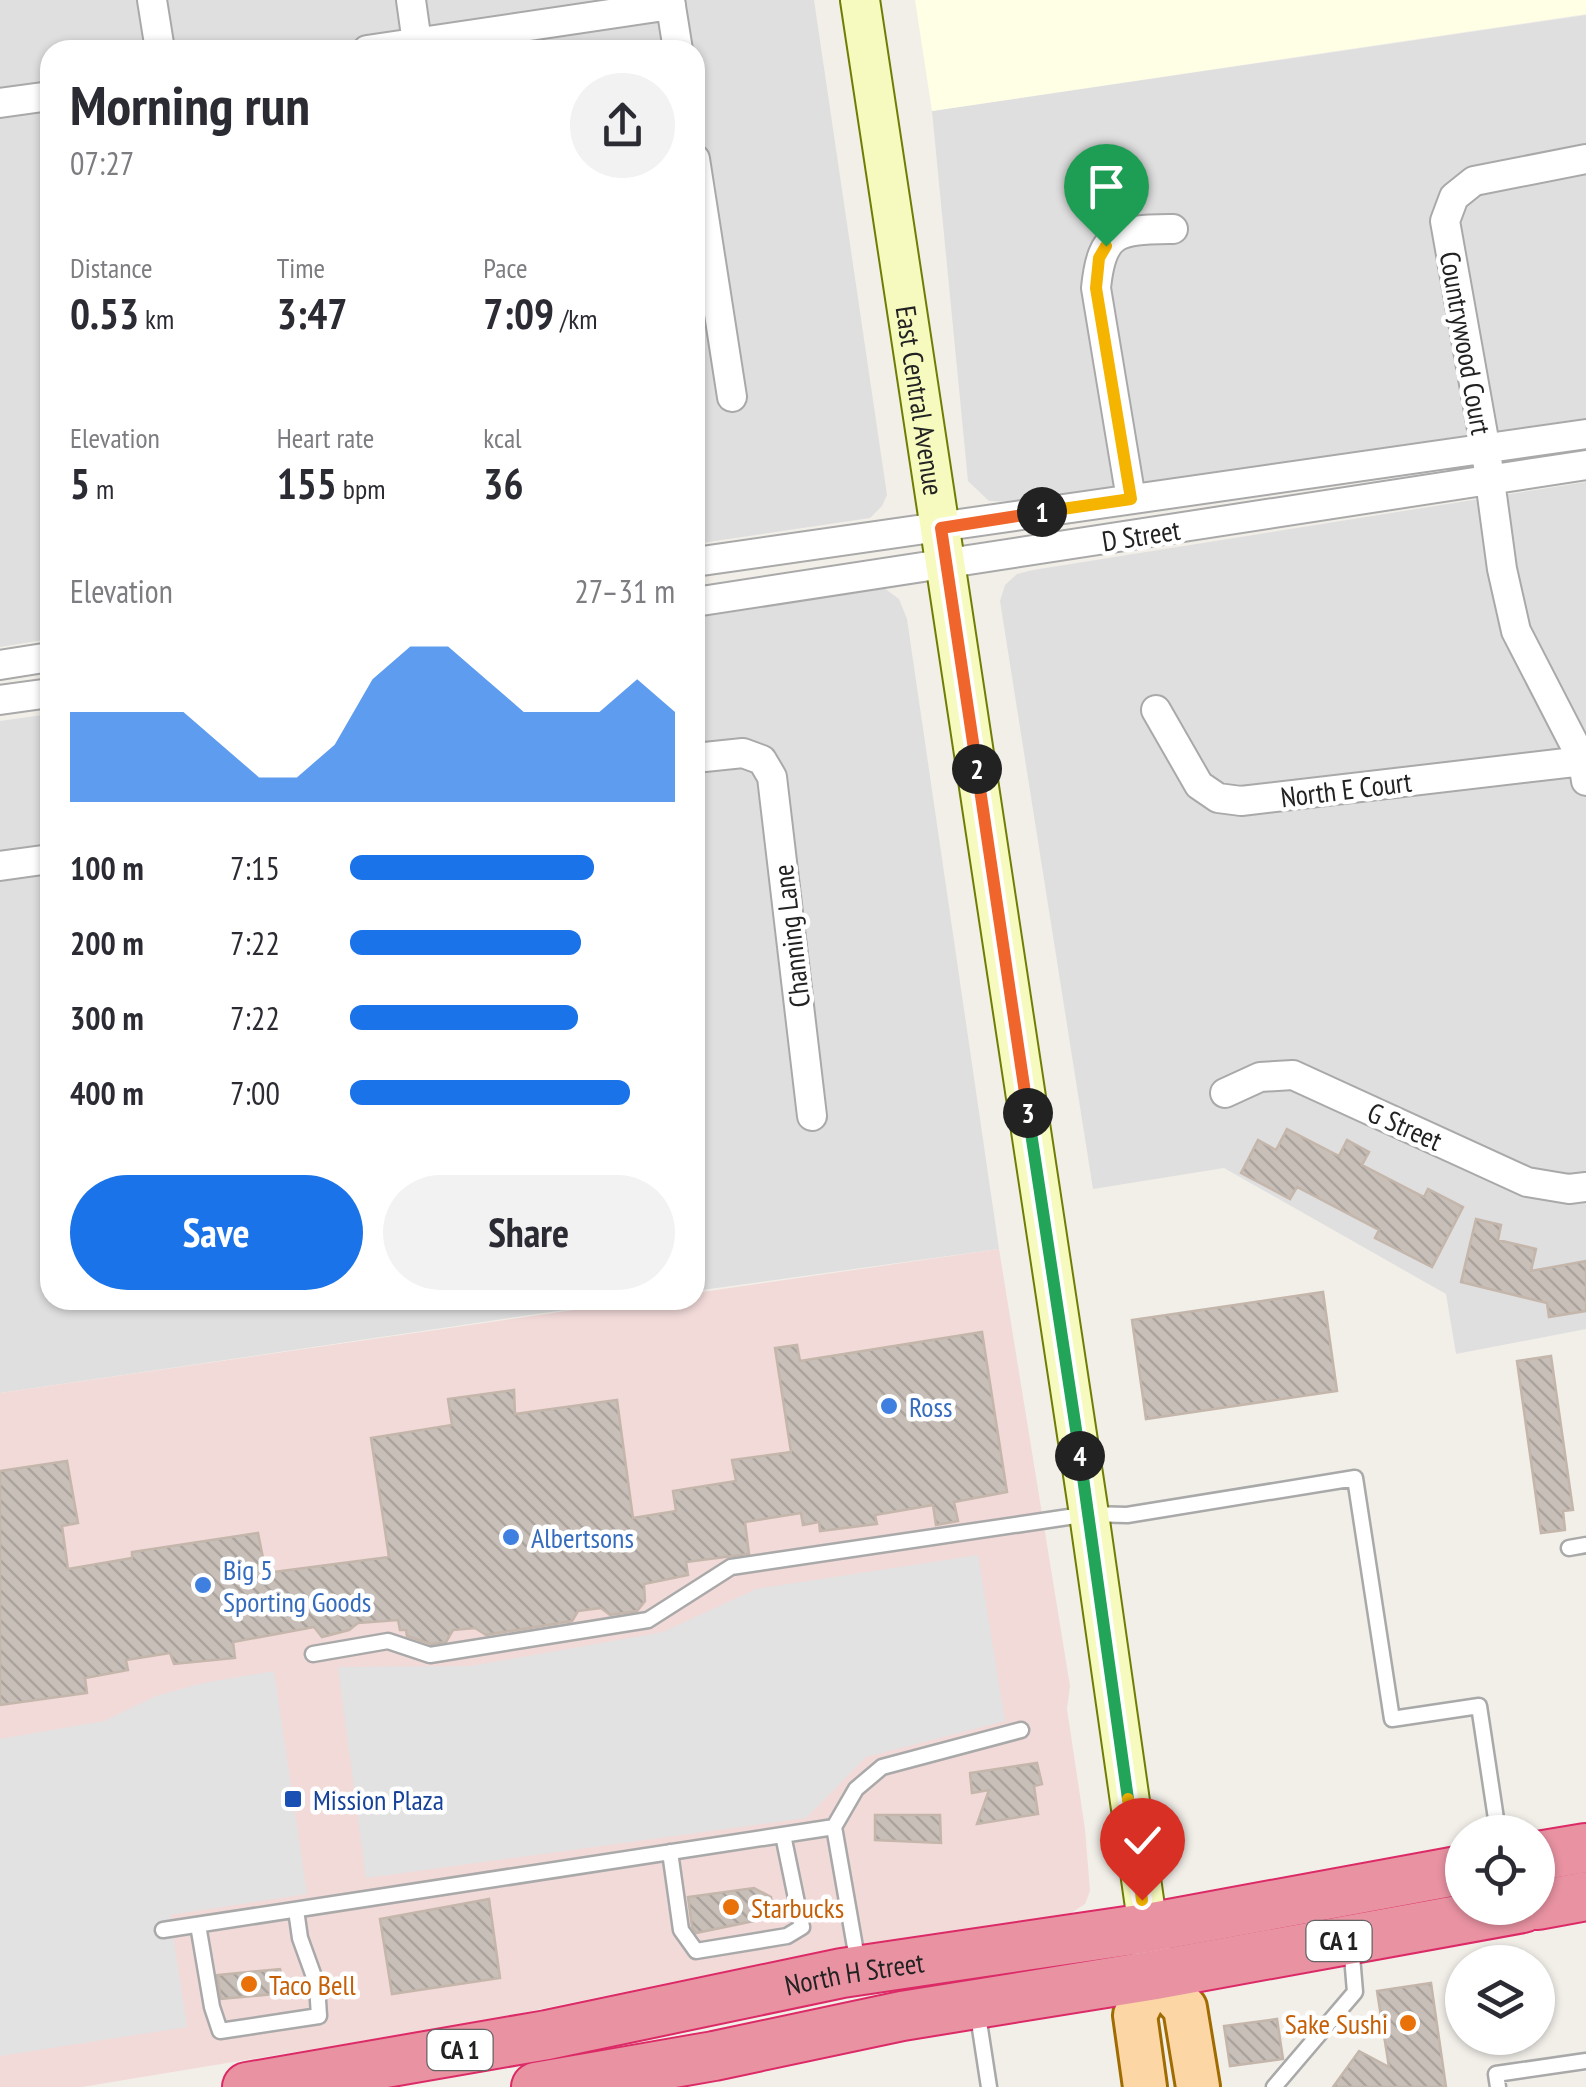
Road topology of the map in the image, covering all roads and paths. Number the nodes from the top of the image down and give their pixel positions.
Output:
1 (152, 0) edge
2 (411, 0) edge
3 (860, 0) edge
4 (671, 3) edge
5 (158, 40) edge
6 (416, 40) edge
7 (452, 40) edge
8 (677, 40) edge
9 (40, 97) edge
10 (0, 103) edge
11 (1586, 159) edge
12 (705, 224) edge
13 (1173, 229) dead end
14 (732, 397) dead end
15 (1586, 434) edge
16 (1486, 451) junction
17 (1586, 466) edge
18 (1490, 479) junction
19 (1131, 499) junction
20 (943, 546) junction
21 (705, 561) edge
22 (705, 600) edge
23 (40, 659) edge
24 (0, 665) edge
25 (40, 694) edge
26 (0, 700) edge
27 (1156, 710) dead end
28 (705, 757) edge
29 (1584, 771) edge
30 (40, 860) edge
31 (0, 866) edge
32 (1225, 1092) dead end
33 (812, 1116) dead end
34 (1586, 1187) edge
35 (1089, 1514) junction
36 (1586, 1545) edge
37 (1569, 1548) dead end
38 (312, 1654) dead end
39 (1021, 1730) dead end
40 (1495, 1815) edge
41 (834, 1827) junction
42 (783, 1835) junction
43 (1586, 1848) edge
44 (670, 1852) junction
45 (1555, 1853) edge
46 (1445, 1873) edge
47 (1586, 1896) edge
48 (1555, 1902) edge
49 (296, 1910) junction
50 (1445, 1922) edge
51 (198, 1926) junction
52 (1146, 1928) junction
53 (163, 1930) dead end
54 (1350, 1939) junction
55 (859, 1970) junction
56 (1155, 1974) junction
57 (976, 2004) junction
58 (1586, 2061) edge
59 (246, 2087) edge
60 (536, 2087) edge
61 (989, 2087) edge
62 (1145, 2087) edge
63 (1198, 2087) edge
64 (1274, 2087) edge
65 (1498, 2087) edge

1 - 5 street
2 - 6 street
3 - 20 main road, East Central Avenue
4 - 7 street
4 - 8 street
9 - 10 street
11 - 16 street, Countrywood Court
12 - 14 street
13 - 19 street
15 - 16 street, D Street
16 - 18 street, Countrywood Court
16 - 19 street, D Street
17 - 18 street, D Street
18 - 20 street, D Street
18 - 29 street, Countrywood Court
19 - 20 street, D Street
20 - 21 street, D Street
20 - 22 street, D Street
20 - 35 main road, East Central Avenue
23 - 24 street
25 - 26 street
27 - 29 street, North E Court
28 - 33 street, Channing Lane
30 - 31 street
32 - 34 street, G Street
35 - 38 lane
35 - 40 lane
35 - 52 main road, East Central Avenue
36 - 37 lane
39 - 41 lane
41 - 42 lane
41 - 55 lane
42 - 44 lane
42 - 44 lane
43 - 45 highway
44 - 49 lane
46 - 52 highway, North H Street / CA 1
47 - 48 highway
49 - 51 lane
49 - 51 lane
50 - 54 highway, North H Street / CA 1
51 - 53 lane
52 - 55 highway, North H Street / CA 1
52 - 56 main road, East Central Avenue
54 - 56 highway, North H Street / CA 1
54 - 64 lane
55 - 59 highway, North H Street / CA 1
56 - 57 highway, North H Street / CA 1
56 - 62 main road
56 - 63 main road
57 - 60 highway, North H Street / CA 1
57 - 61 lane
58 - 65 lane

